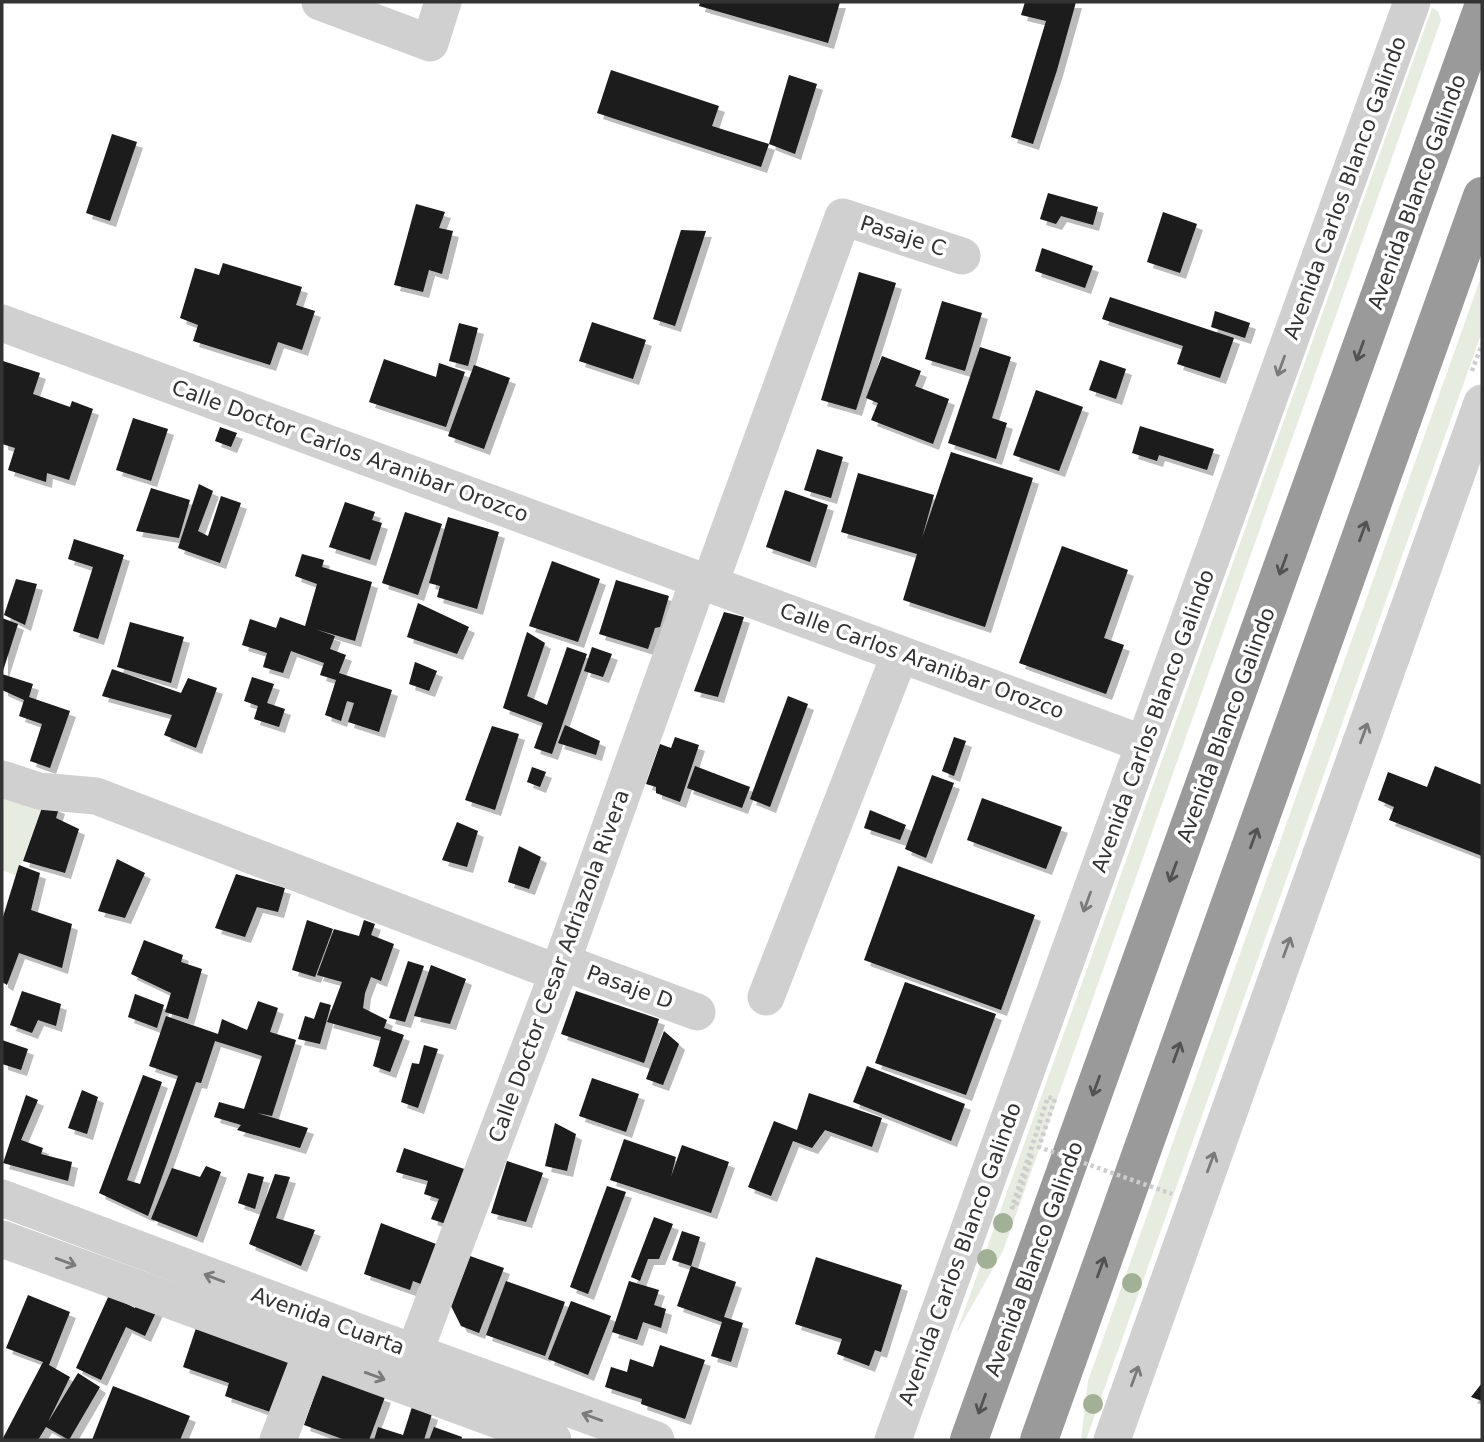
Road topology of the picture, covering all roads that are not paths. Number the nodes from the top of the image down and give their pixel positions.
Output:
1 (320, 2) edge
2 (443, 2) edge
3 (1412, 2) edge
4 (1476, 2) edge
5 (1482, 4) edge
6 (1482, 10) edge
7 (1482, 196) edge
8 (844, 217) joint
9 (962, 256) dead end
10 (2, 323) edge
11 (1482, 403) edge
12 (705, 581) junction
13 (900, 653) junction
14 (1144, 744) junction
15 (2, 779) edge
16 (560, 967) junction
17 (766, 997) dead end
18 (697, 1012) dead end
19 (2, 1198) edge
20 (2, 1239) edge
21 (317, 1336) junction
22 (414, 1353) junction
23 (278, 1440) edge
24 (553, 1440) edge
25 (656, 1440) edge
26 (893, 1440) edge
27 (969, 1440) edge
28 (1039, 1440) edge
29 (1112, 1440) edge

1 - 2 street
3 -> 14 street, Avenida Carlos Blanco Galindo
4 - 5 street
6 -> 27 highway, Avenida Blanco Galindo
28 -> 7 highway
8 - 9 street, Pasaje C
8 - 12 street, Calle Doctor Cesar Adriazola Rivera
10 - 12 street, Calle Doctor Carlos Aranibar Orozco
29 -> 11 street
12 - 13 street, Calle Carlos Aranibar Orozco
12 - 16 street, Calle Doctor Cesar Adriazola Rivera
13 - 14 street, Calle Carlos Aranibar Orozco
13 - 17 street
14 -> 26 street, Avenida Carlos Blanco Galindo
15 - 16 street, Pasaje D
16 - 18 street, Pasaje D
16 - 22 street, Calle Doctor Cesar Adriazola Rivera
21 -> 19 street, Avenida Cuarta
20 -> 21 street, Avenida Cuarta
21 - 22 street, Avenida Cuarta
21 - 23 street
21 -> 24 street, Avenida Cuarta
25 -> 22 street, Avenida Cuarta

